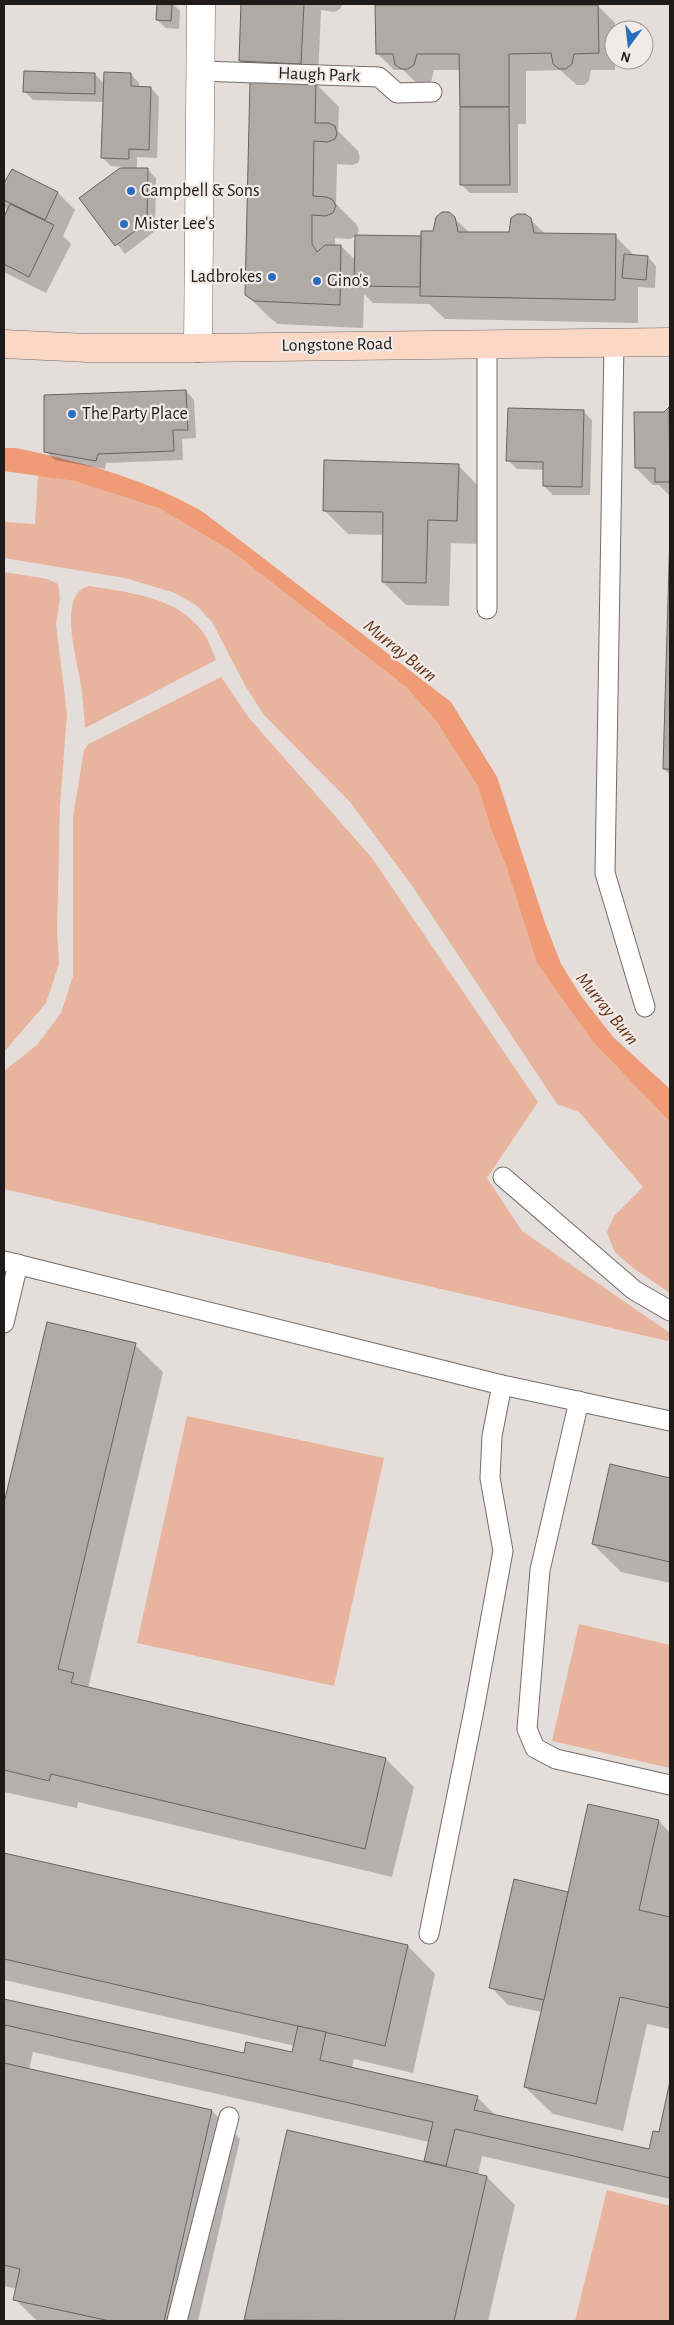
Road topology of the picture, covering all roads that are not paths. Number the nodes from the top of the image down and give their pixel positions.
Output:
1 (201, 4) edge
2 (200, 72) junction
3 (432, 92) dead end
4 (614, 342) junction
5 (670, 342) edge
6 (487, 343) junction
7 (4, 344) edge
8 (198, 348) junction
9 (487, 609) dead end
10 (645, 1007) dead end
11 (503, 1177) dead end
12 (11, 1263) edge
13 (670, 1311) edge
14 (4, 1323) edge
15 (502, 1385) junction
16 (579, 1401) junction
17 (670, 1421) edge
18 (670, 1785) edge
19 (429, 1934) dead end
20 (229, 2117) dead end
21 (178, 2321) edge

1 - 2 street
2 - 3 lane, Haugh Park
2 - 8 street
4 - 5 street, Longstone Road
4 - 6 street, Longstone Road
4 - 10 lane
6 - 8 street, Longstone Road
6 - 9 lane
7 - 8 street, Longstone Road
11 - 13 lane
12 - 14 lane
12 - 15 lane
15 - 16 lane
15 - 19 lane
16 - 17 lane
16 - 18 lane
20 - 21 lane

